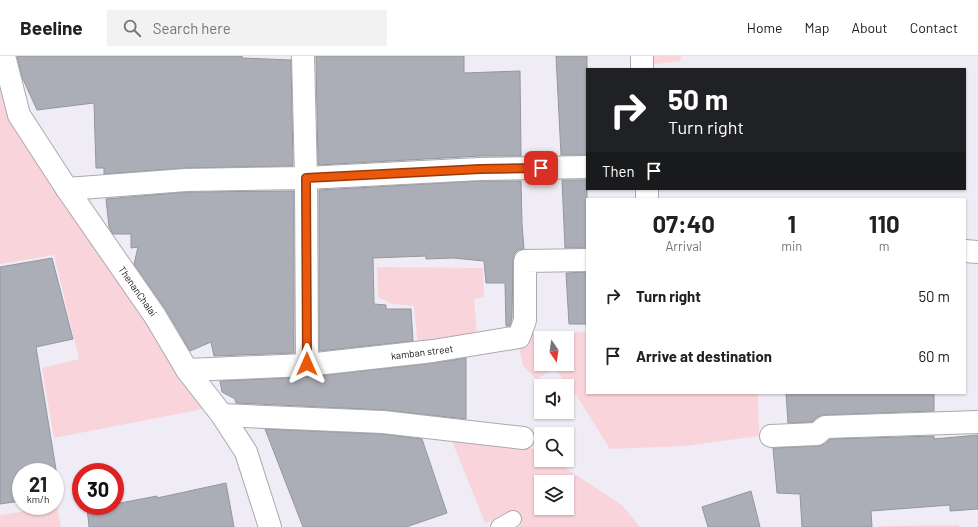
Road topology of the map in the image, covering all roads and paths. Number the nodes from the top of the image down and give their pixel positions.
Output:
1 (4, 56) edge
2 (303, 56) edge
3 (642, 56) edge
4 (642, 68) edge
5 (586, 167) edge
6 (306, 178) junction
7 (67, 188) junction
8 (966, 251) edge
9 (978, 252) edge
10 (586, 260) edge
11 (307, 364) junction
12 (187, 370) junction
13 (222, 415) junction
14 (978, 422) edge
15 (771, 436) dead end
16 (523, 438) dead end
17 (270, 527) edge

1 - 7 street, ThenanChalai
2 - 6 street
3 - 4 street
5 - 6 street
6 - 7 street
6 - 11 street
7 - 12 street, ThenanChalai
8 - 9 street
10 - 11 street, kamban street
11 - 12 street, kamban street
12 - 13 street, ThenanChalai
13 - 16 street
13 - 17 street, ThenanChalai
14 - 15 street

